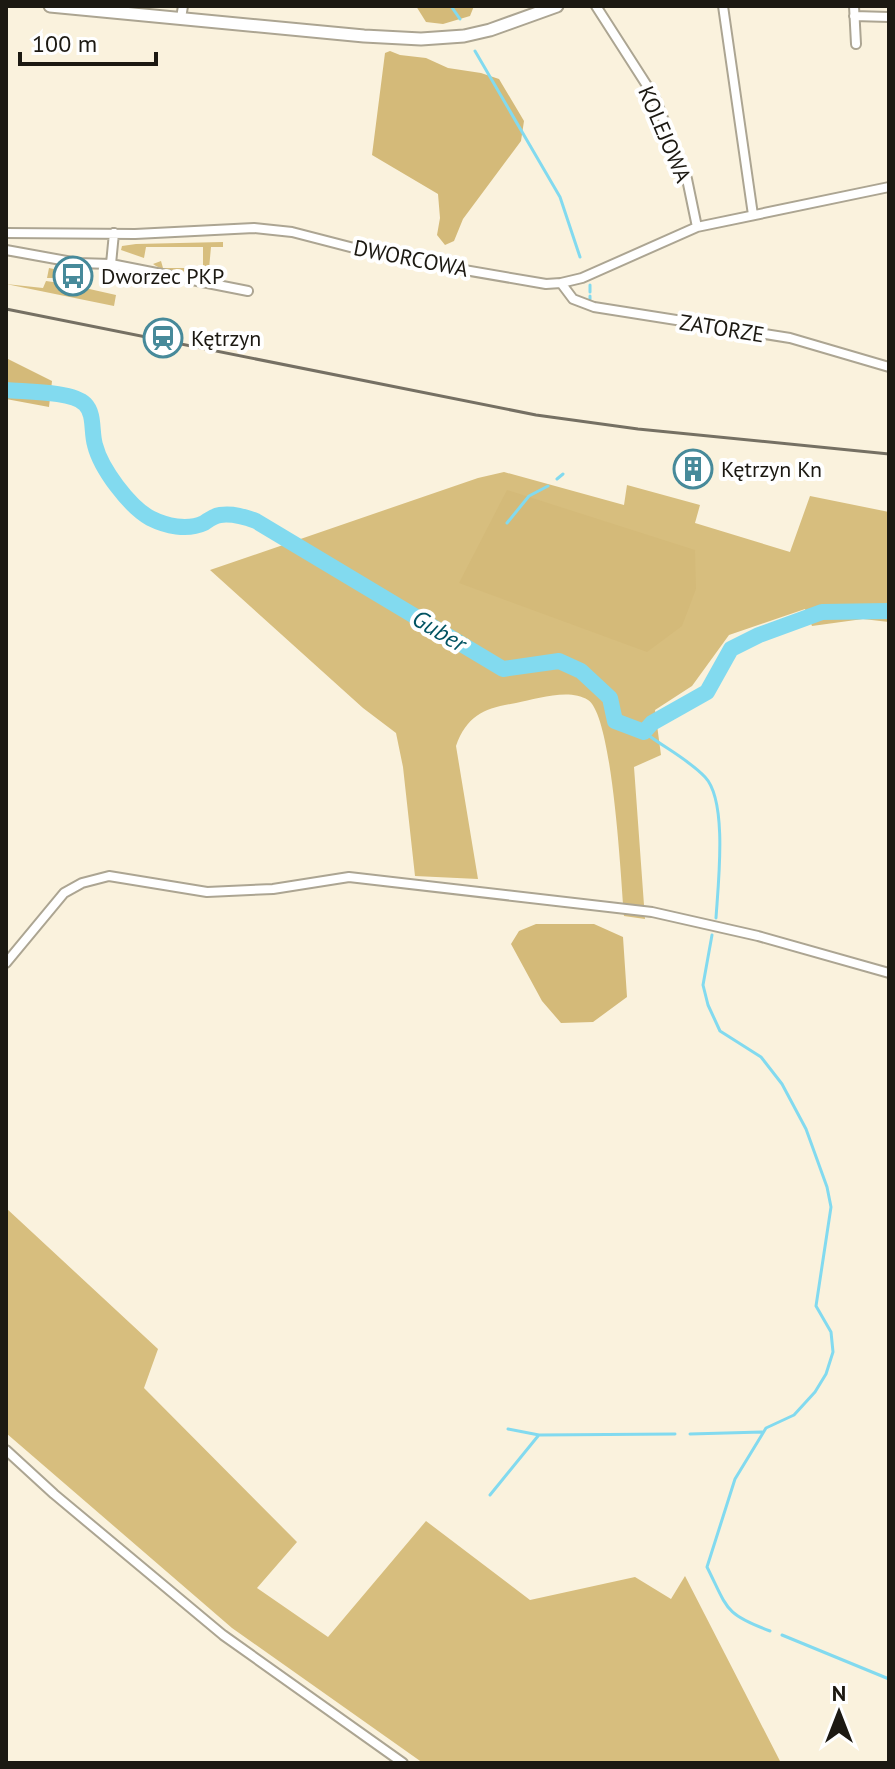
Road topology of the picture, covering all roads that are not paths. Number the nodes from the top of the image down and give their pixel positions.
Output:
1 (50, 6) edge
2 (557, 6) edge
3 (596, 6) edge
4 (723, 6) edge
5 (854, 6) edge
6 (182, 12) edge
7 (854, 16) junction
8 (889, 17) edge
9 (856, 44) dead end
10 (889, 187) edge
11 (753, 215) junction
12 (697, 227) junction
13 (6, 233) edge
14 (114, 233) junction
15 (6, 250) edge
16 (111, 264) junction
17 (561, 283) junction
18 (248, 291) dead end
19 (889, 367) edge
20 (6, 963) edge
21 (889, 973) edge
22 (6, 1450) edge
23 (403, 1763) edge

1 - 6 street
2 - 6 street
3 - 12 street, KOLEJOWA
4 - 11 street
5 - 7 street
7 - 8 street
7 - 9 street
10 - 11 street, DWORCOWA
11 - 12 street, DWORCOWA
12 - 17 street, DWORCOWA
13 - 14 street, DWORCOWA
14 - 16 street
14 - 17 street, DWORCOWA
15 - 16 street
16 - 18 street
17 - 19 street, ZATORZE
20 - 21 street
22 - 23 street

